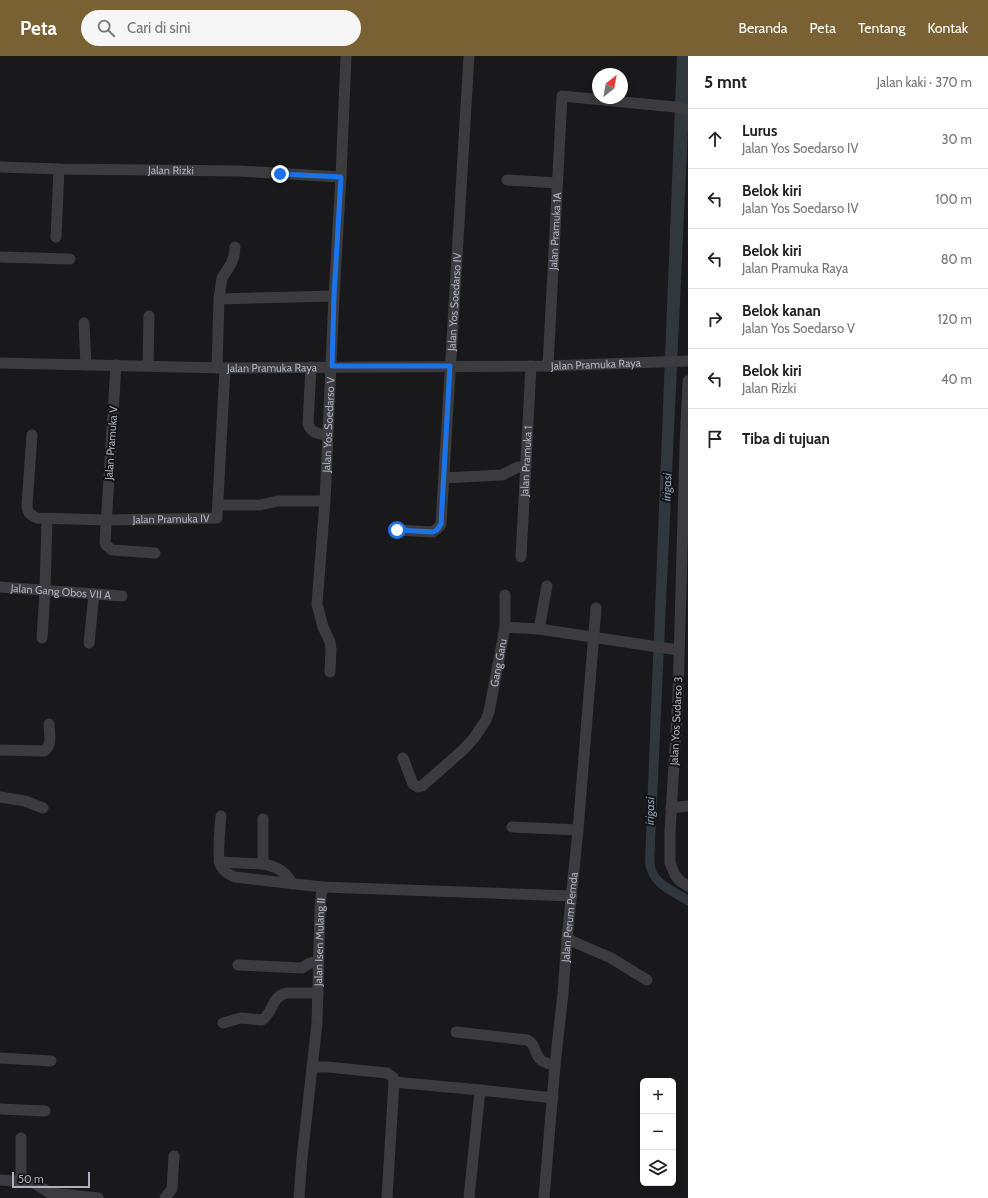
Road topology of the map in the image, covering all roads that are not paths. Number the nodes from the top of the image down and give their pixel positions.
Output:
1 (346, 56) edge
2 (469, 56) edge
3 (688, 110) edge
4 (0, 167) edge
5 (59, 169) junction
6 (341, 177) junction
7 (508, 180) dead end
8 (557, 183) junction
9 (56, 237) dead end
10 (235, 247) dead end
11 (0, 257) edge
12 (70, 259) dead end
13 (334, 296) junction
14 (219, 299) junction
15 (149, 316) dead end
16 (84, 323) dead end
17 (687, 362) edge
18 (0, 363) edge
19 (86, 365) junction
20 (116, 365) junction
21 (148, 366) junction
22 (332, 366) junction
23 (450, 366) junction
24 (531, 366) junction
25 (548, 366) junction
26 (311, 367) junction
27 (221, 368) junction
28 (688, 381) edge
29 (32, 435) dead end
30 (328, 435) junction
31 (685, 454) edge
32 (526, 467) junction
33 (444, 478) junction
34 (325, 501) junction
35 (218, 505) junction
36 (47, 519) junction
37 (106, 520) junction
38 (397, 530) dead end
39 (155, 553) dead end
40 (521, 556) dead end
41 (685, 571) edge
42 (547, 586) dead end
43 (0, 587) edge
44 (45, 591) junction
45 (94, 594) junction
46 (505, 595) dead end
47 (122, 596) dead end
48 (596, 608) dead end
49 (504, 627) junction
50 (539, 629) junction
51 (595, 637) junction
52 (42, 638) dead end
53 (89, 643) dead end
54 (673, 649) junction
55 (330, 672) dead end
56 (683, 694) edge
57 (49, 724) dead end
58 (0, 750) edge
59 (403, 758) dead end
60 (0, 797) edge
61 (688, 806) edge
62 (43, 808) dead end
63 (671, 808) junction
64 (221, 816) dead end
65 (263, 819) dead end
66 (512, 827) dead end
67 (578, 830) junction
68 (219, 862) junction
69 (263, 864) junction
70 (292, 884) junction
71 (688, 886) edge
72 (322, 887) junction
73 (572, 896) junction
74 (567, 939) junction
75 (318, 961) junction
76 (238, 965) dead end
77 (647, 980) dead end
78 (318, 992) junction
79 (223, 1023) dead end
80 (456, 1032) dead end
81 (0, 1058) edge
82 (51, 1061) dead end
83 (555, 1065) junction
84 (312, 1067) junction
85 (394, 1082) junction
86 (480, 1090) junction
87 (553, 1098) junction
88 (0, 1109) edge
89 (45, 1111) dead end
90 (21, 1138) dead end
91 (174, 1156) dead end
92 (0, 1180) edge
93 (21, 1181) junction
94 (91, 1198) edge
95 (165, 1198) edge
96 (300, 1198) edge
97 (387, 1198) edge
98 (469, 1198) edge
99 (544, 1198) edge

1 - 6 street, Jalan Yos Soedarso V
2 - 23 street, Jalan Yos Soedarso IV
3 - 8 street, Jalan Pramuka 1A
4 - 5 street, Jalan Rizki
5 - 6 street, Jalan Rizki
5 - 9 street
6 - 13 street, Jalan Yos Soedarso V
7 - 8 street
8 - 25 street, Jalan Pramuka 1A
10 - 14 street, Jalan Pramuka IV
11 - 12 street
13 - 14 street
13 - 22 street, Jalan Yos Soedarso V
14 - 27 street, Jalan Pramuka IV
15 - 21 street
16 - 19 street
17 - 25 street, Jalan Pramuka Raya
18 - 19 street, Jalan Pramuka Raya
19 - 20 street, Jalan Pramuka Raya
20 - 21 street, Jalan Pramuka Raya
20 - 37 street, Jalan Pramuka V
21 - 27 street, Jalan Pramuka Raya
22 - 23 street, Jalan Pramuka Raya
22 - 26 street, Jalan Pramuka Raya
22 - 30 street, Jalan Yos Soedarso V
23 - 24 street, Jalan Pramuka Raya
23 - 33 street, Jalan Yos Soedarso IV
24 - 25 street, Jalan Pramuka Raya
24 - 32 street, Jalan Pramuka 1
26 - 27 street, Jalan Pramuka Raya
26 - 30 street
27 - 35 street, Jalan Pramuka IV
28 - 31 street, Jalan Yos Sudarso 3
29 - 36 street, Jalan Pramuka IV
30 - 34 street, Jalan Yos Soedarso V
31 - 41 street, Jalan Yos Sudarso 3
32 - 33 street
32 - 40 street, Jalan Pramuka 1
33 - 38 street, Jalan Yos Soedarso IV
34 - 35 street
34 - 55 street, Jalan Yos Soedarso V
35 - 37 street, Jalan Pramuka IV
36 - 37 street, Jalan Pramuka IV
36 - 44 street
37 - 39 street, Jalan Pramuka V
41 - 54 street, Jalan Yos Sudarso 3
42 - 50 street
43 - 44 street, Jalan Gang Obos VII A
44 - 45 street, Jalan Gang Obos VII A
44 - 52 street
45 - 47 street, Jalan Gang Obos VII A
45 - 53 street
46 - 49 street
48 - 51 street, Jalan Perum Pemda
49 - 50 street, Gang Garu
49 - 59 street, Gang Garu
50 - 51 street, Gang Garu
51 - 54 street, Gang Garu
51 - 67 street, Jalan Perum Pemda
54 - 56 street, Jalan Yos Sudarso 3
56 - 63 street, Jalan Yos Sudarso 3
57 - 58 street
60 - 62 street
61 - 63 street
63 - 71 street, Jalan Yos Sudarso 3
64 - 68 street
65 - 69 street
66 - 67 street
67 - 73 street, Jalan Perum Pemda
68 - 69 street
68 - 70 street
69 - 70 street
70 - 72 street
72 - 73 street, Jalan Isen Mulang II
72 - 75 street, Jalan Isen Mulang II
73 - 74 street, Jalan Perum Pemda
74 - 77 street
74 - 83 street, Jalan Perum Pemda
75 - 76 street
75 - 78 street, Jalan Isen Mulang II
78 - 79 street
78 - 84 street, Jalan Isen Mulang II
80 - 83 street
81 - 82 street
83 - 87 street, Jalan Perum Pemda
84 - 85 street
84 - 96 street, Jalan Isen Mulang II
85 - 86 street
85 - 97 street
86 - 87 street
86 - 98 street
87 - 99 street, Jalan Perum Pemda
88 - 89 street
90 - 93 street
91 - 95 street
92 - 93 street
93 - 94 street

